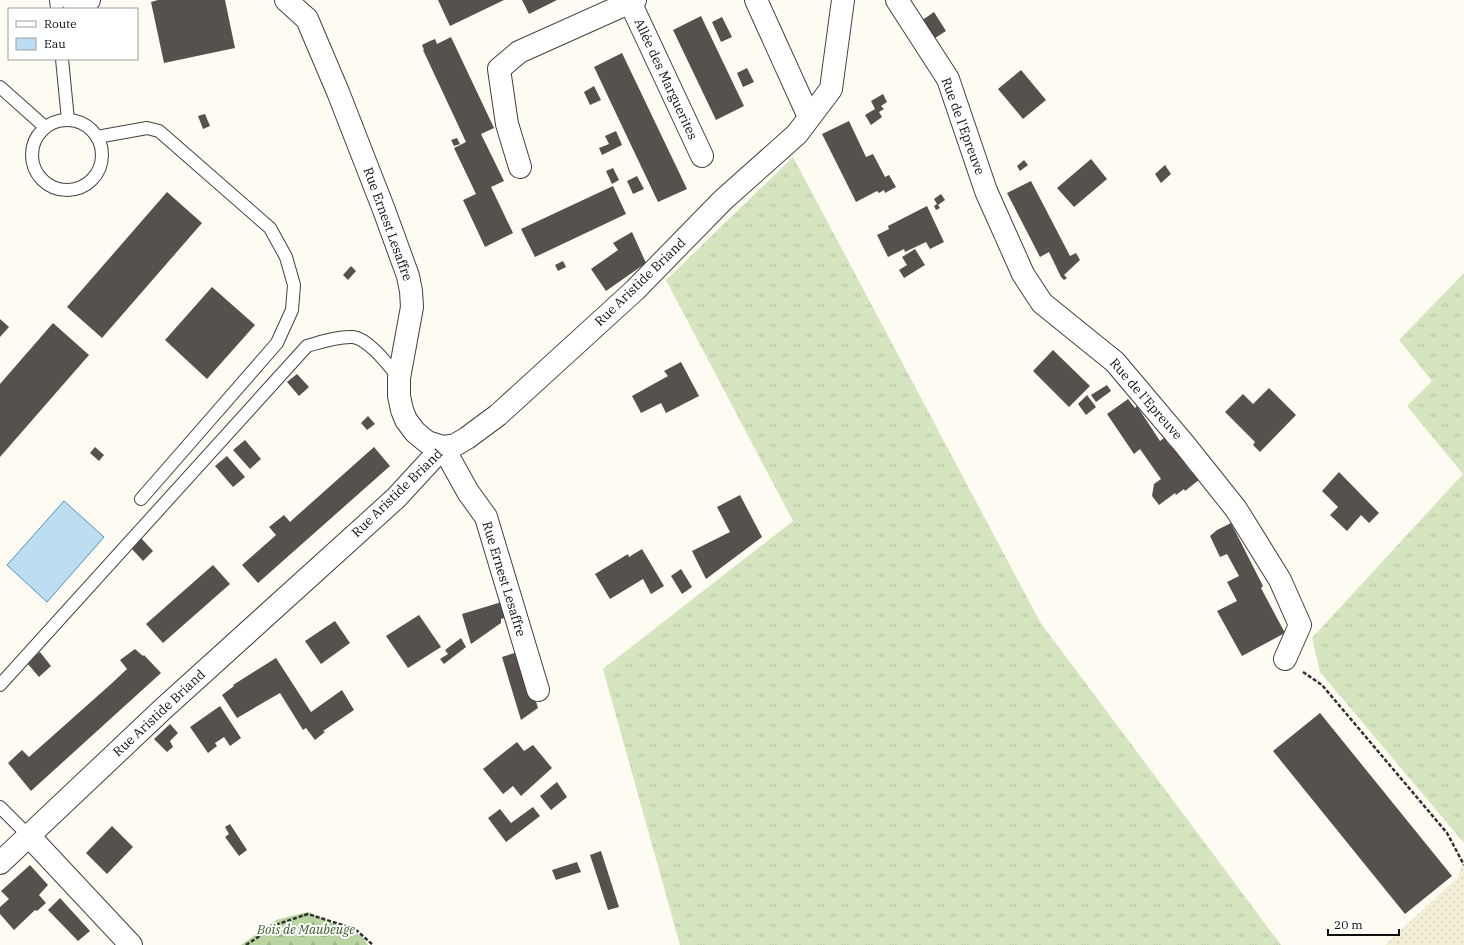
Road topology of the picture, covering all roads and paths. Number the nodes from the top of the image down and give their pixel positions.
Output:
1 (72, 0) edge
2 (88, 0) edge
3 (286, 0) edge
4 (756, 0) edge
5 (843, 0) edge
6 (897, 0) edge
7 (632, 1) edge
8 (62, 60) edge
9 (0, 87) edge
10 (809, 117) junction
11 (68, 120) junction
12 (45, 127) junction
13 (98, 137) junction
14 (702, 156) dead end
15 (520, 167) dead end
16 (399, 378) junction
17 (443, 447) junction
18 (141, 499) dead end
19 (1285, 659) joint
20 (0, 685) edge
21 (538, 690) dead end
22 (0, 807) edge
23 (29, 836) junction
24 (0, 863) edge
25 (1464, 865) edge
26 (131, 945) edge
27 (246, 945) edge
28 (373, 945) edge

1 - 2 street
3 - 16 street, Rue Ernest Lesaffre
4 - 10 street
5 - 10 street, Rue Aristide Briand
6 - 19 street, Rue de l'Epreuve
7 - 14 street, Allée des Marguerites
7 - 15 street
8 - 11 lane
9 - 12 lane
10 - 17 street, Rue Aristide Briand
11 - 12 lane
11 - 13 lane
12 - 13 lane
13 - 18 lane
16 - 17 street, Rue Ernest Lesaffre
16 - 20 lane
17 - 21 street, Rue Ernest Lesaffre
17 - 23 street, Rue Aristide Briand
19 - 25 path
22 - 23 lane
23 - 24 street, Rue Aristide Briand
23 - 26 street
27 - 28 path

